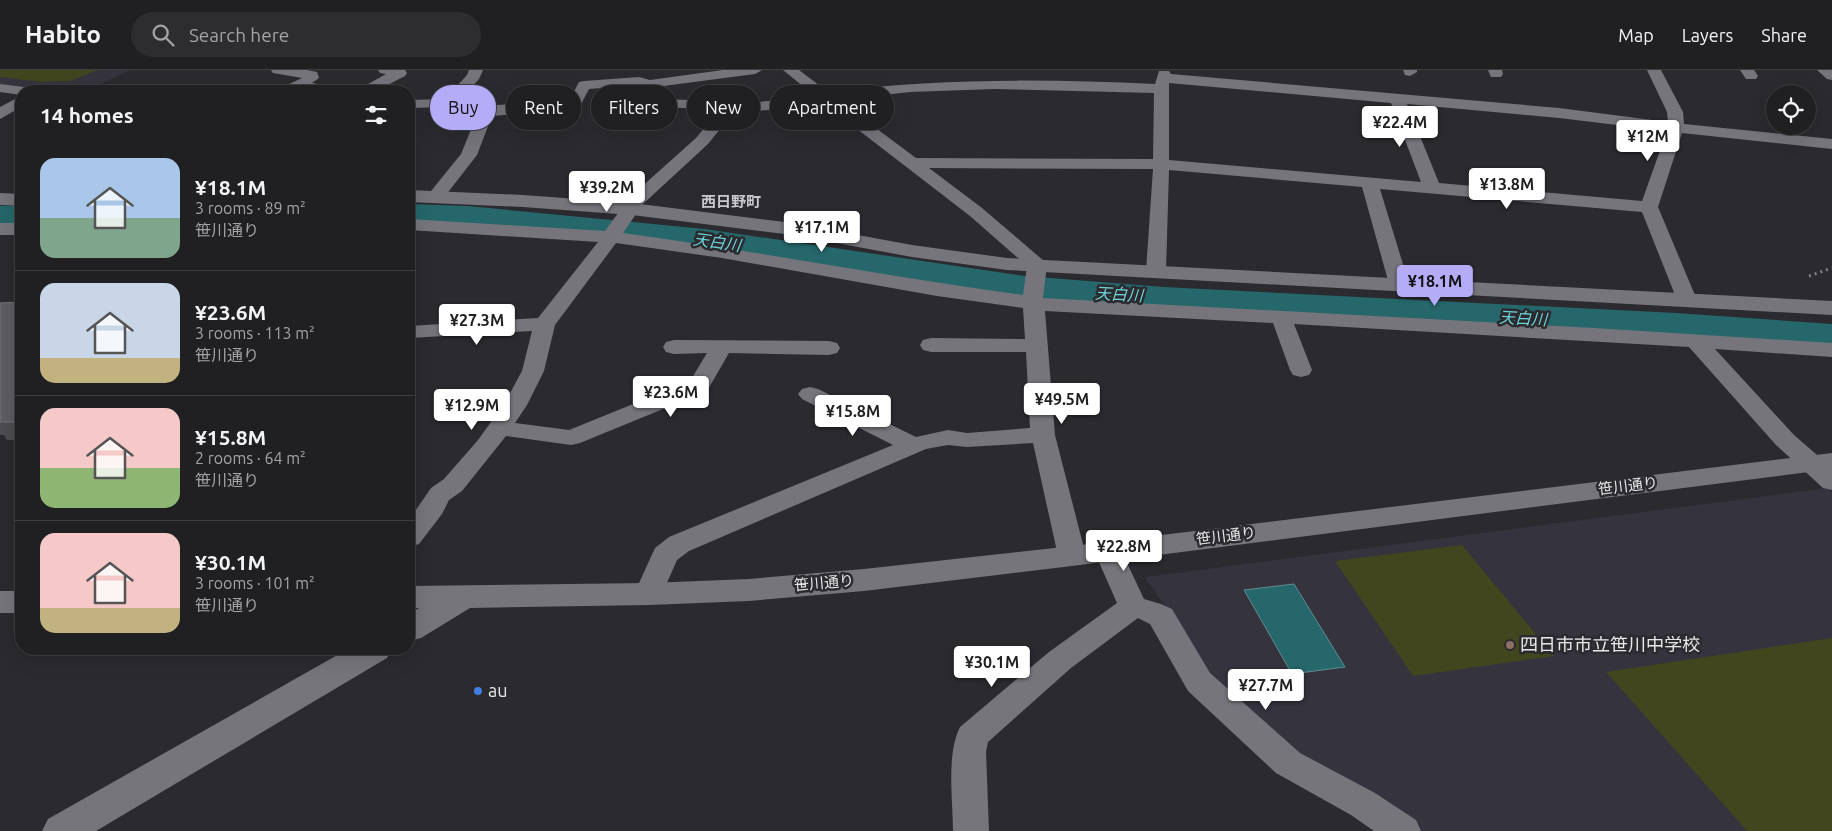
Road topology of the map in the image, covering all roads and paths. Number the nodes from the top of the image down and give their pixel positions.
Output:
1 (278, 70) edge
2 (385, 70) edge
3 (476, 70) edge
4 (756, 70) edge
5 (790, 70) edge
6 (1654, 70) edge
7 (1824, 70) edge
8 (1832, 76) edge
9 (1029, 77) edge
10 (1163, 79) edge
11 (649, 84) junction
12 (300, 85) edge
13 (377, 85) edge
14 (466, 85) edge
15 (810, 85) edge
16 (0, 88) edge
17 (894, 88) edge
18 (15, 90) edge
19 (1397, 98) junction
20 (430, 103) edge
21 (15, 104) edge
22 (415, 104) edge
23 (687, 106) edge
24 (496, 110) edge
25 (0, 114) edge
26 (1676, 128) junction
27 (479, 130) edge
28 (711, 130) edge
29 (870, 130) edge
30 (1832, 144) edge
31 (912, 162) junction
32 (1160, 164) junction
33 (1369, 181) junction
34 (1432, 187) junction
35 (415, 196) edge
36 (436, 196) junction
37 (0, 199) edge
38 (15, 200) edge
39 (1649, 207) junction
40 (631, 211) junction
41 (415, 224) edge
42 (0, 229) edge
43 (15, 229) edge
44 (610, 237) junction
45 (1037, 265) junction
46 (1156, 270) junction
47 (1399, 284) junction
48 (1033, 300) junction
49 (1688, 300) junction
50 (1832, 308) edge
51 (1281, 317) junction
52 (544, 324) junction
53 (415, 332) edge
54 (1696, 340) junction
55 (931, 344) dead end
56 (722, 346) junction
57 (1036, 346) junction
58 (674, 347) dead end
59 (829, 348) dead end
60 (1832, 350) edge
61 (1301, 370) dead end
62 (810, 394) dead end
63 (500, 428) junction
64 (1043, 436) junction
65 (913, 446) junction
66 (1825, 469) edge
67 (415, 530) edge
68 (1108, 551) junction
69 (1072, 556) junction
70 (649, 594) junction
71 (466, 596) junction
72 (415, 597) edge
73 (0, 602) edge
74 (15, 602) edge
75 (1133, 606) junction
76 (415, 626) edge
77 (365, 655) edge
78 (71, 828) edge
79 (971, 831) edge
80 (1403, 831) edge

1 - 12 street
2 - 13 street
3 - 14 street
4 - 11 street
5 - 15 street
6 - 26 street
7 - 8 street
9 - 10 street
9 - 17 street
10 - 19 street
10 - 32 street
11 - 23 street
11 - 24 street
16 - 18 street
19 - 26 street
19 - 34 street
20 - 22 street
21 - 25 street
26 - 30 street
26 - 39 street
27 - 36 street
28 - 40 street
29 - 31 street
31 - 32 street
31 - 45 street
32 - 33 street
32 - 46 street
33 - 34 street
33 - 47 street
34 - 39 street
35 - 36 street
36 - 40 street
37 - 38 street
39 - 49 street
40 - 44 street
40 - 45 street
41 - 44 street
42 - 43 street
44 - 48 street
44 - 52 street
45 - 46 street
45 - 48 street
46 - 47 street
47 - 49 street
48 - 51 street
48 - 57 street
49 - 50 street
51 - 54 street
51 - 61 street
52 - 53 street
52 - 63 street
54 - 60 street
54 - 66 street
55 - 57 street
56 - 58 street
56 - 59 street
56 - 63 street
57 - 64 street
62 - 65 street
63 - 67 street
64 - 65 street
64 - 69 street
65 - 70 street
66 - 68 street, 笹川通り
68 - 69 street, 笹川通り
68 - 75 street
69 - 70 street, 笹川通り
70 - 71 street, 笹川通り
71 - 72 street, 笹川通り
71 - 76 street
73 - 74 street
75 - 79 street
75 - 80 street
77 - 78 street

